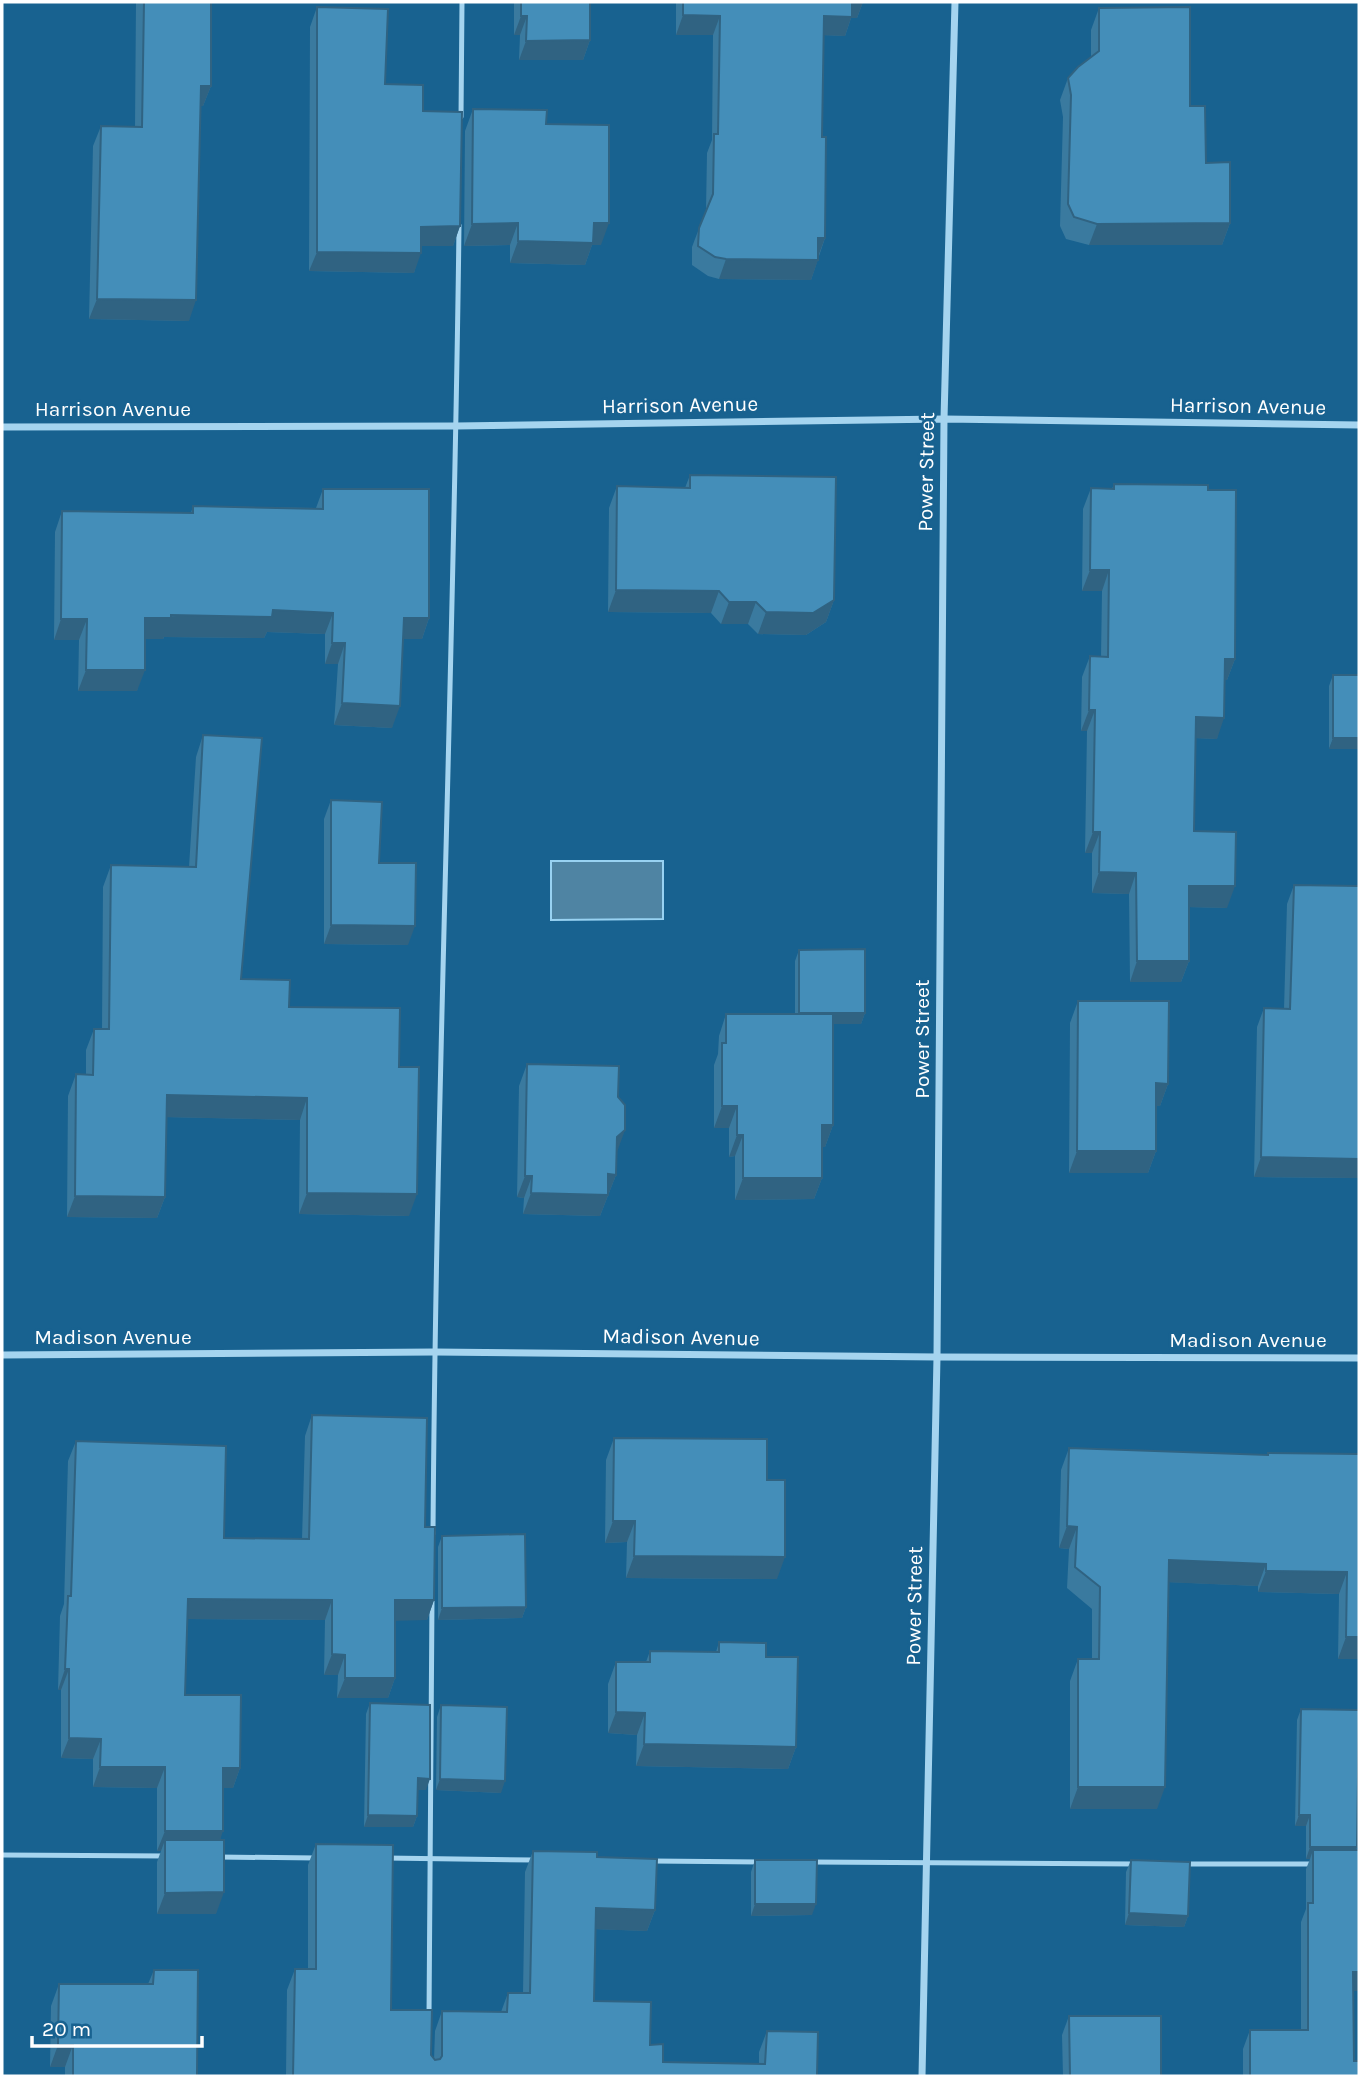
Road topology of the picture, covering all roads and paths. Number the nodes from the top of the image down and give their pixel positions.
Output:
1 (462, 2) edge
2 (955, 2) edge
3 (460, 128) edge
4 (459, 211) edge
5 (944, 419) junction
6 (1359, 425) edge
7 (456, 426) junction
8 (2, 427) edge
9 (435, 1352) junction
10 (2, 1355) edge
11 (937, 1357) junction
12 (1359, 1358) edge
13 (433, 1542) edge
14 (432, 1597) edge
15 (2, 1855) edge
16 (170, 1856) edge
17 (211, 1857) edge
18 (321, 1858) edge
19 (376, 1858) edge
20 (430, 1859) junction
21 (540, 1860) edge
22 (650, 1861) edge
23 (774, 1862) edge
24 (801, 1862) edge
25 (926, 1863) junction
26 (1138, 1864) edge
27 (1179, 1864) edge
28 (1318, 1864) edge
29 (429, 2022) edge
30 (922, 2076) edge

1 - 3 lane
2 - 5 street, Power Street
4 - 7 lane
5 - 6 street, Harrison Avenue
5 - 7 street, Harrison Avenue
5 - 11 street, Power Street
7 - 8 street, Harrison Avenue
7 - 9 lane
9 - 10 street, Madison Avenue
9 - 11 street, Madison Avenue
9 - 13 lane
11 - 12 street, Madison Avenue
11 - 25 street, Power Street
14 - 20 lane
15 - 16 lane
17 - 18 lane
19 - 20 lane
20 - 21 lane
20 - 29 lane
22 - 23 lane
24 - 25 lane
25 - 26 lane
25 - 30 street, Power Street
27 - 28 lane

